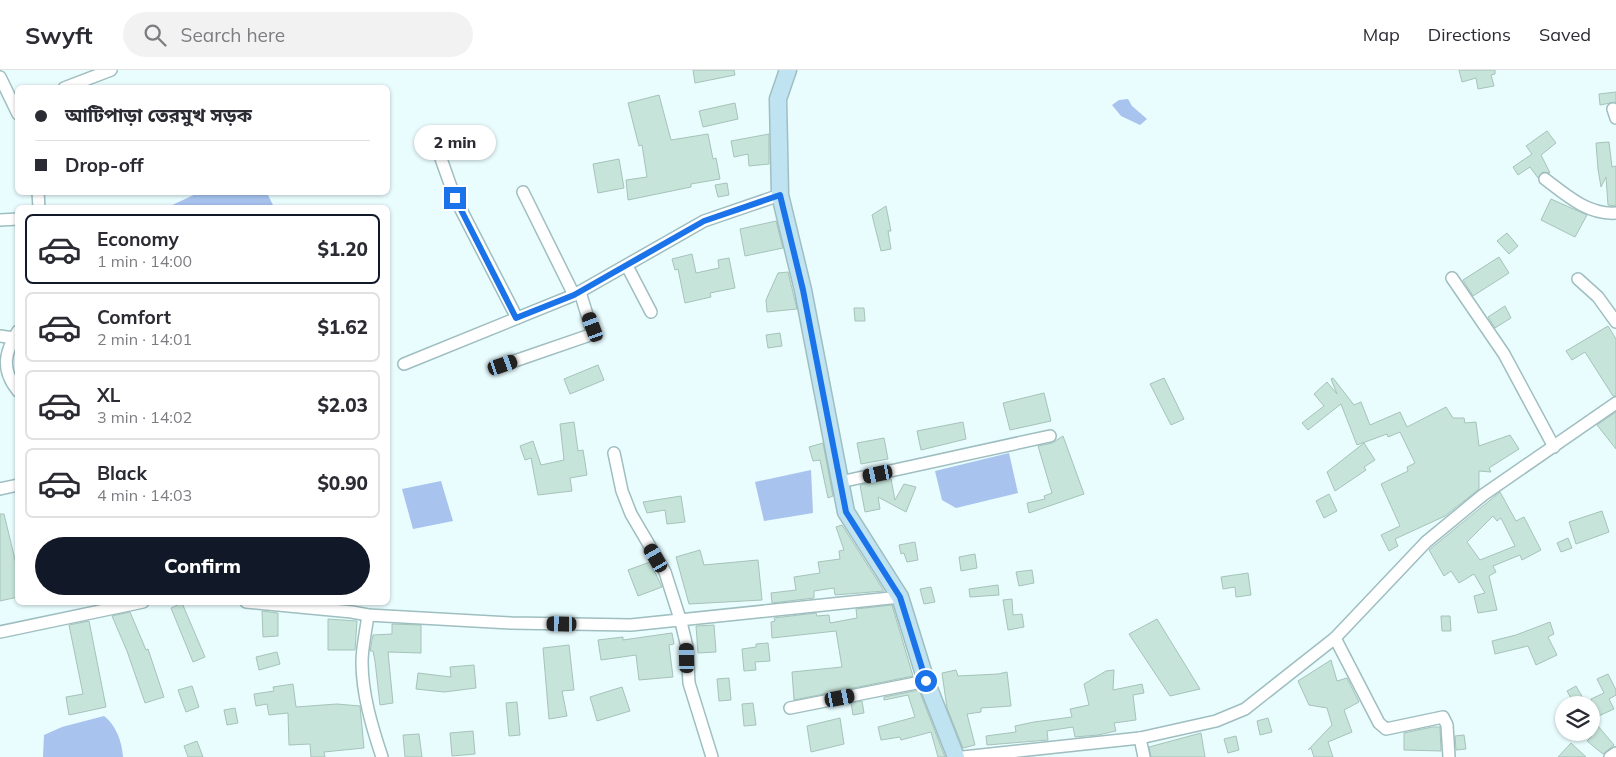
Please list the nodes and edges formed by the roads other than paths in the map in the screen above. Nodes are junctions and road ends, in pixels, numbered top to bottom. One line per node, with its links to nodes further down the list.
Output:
1 (111, 70): 4 (street)
2 (788, 70): 9 (main road)
3 (0, 77): 5 (street)
4 (72, 85)
5 (15, 101)
6 (434, 139): 18 (street)
7 (1545, 179): 10 (street)
8 (523, 192): 16 (street)
9 (780, 195): 13 (street); 29 (main road)
10 (1616, 212)
11 (15, 219): 12 (street)
12 (0, 220)
13 (627, 266): 16 (street); 17 (street)
14 (1452, 278): 27 (street)
15 (1578, 279): 19 (street)
16 (577, 294): 18 (street); 23 (street)
17 (651, 312)
18 (516, 318): 22 (street)
19 (1616, 322)
20 (15, 334): 21 (street); 24 (street)
21 (0, 336)
22 (404, 364)
23 (503, 365)
24 (15, 386)
25 (1616, 403): 27 (street)
26 (1050, 436): 29 (street)
27 (1554, 447): 39 (street)
28 (614, 453): 37 (street)
29 (840, 482): 32 (main road)
30 (15, 486): 31 (street)
31 (0, 489)
32 (900, 597): 37 (street); 40 (main road)
33 (128, 605): 38 (street)
34 (293, 605): 35 (street)
35 (324, 607): 36 (street)
36 (368, 615): 37 (street); 44 (street)
37 (681, 622): 45 (street)
38 (0, 632)
39 (1334, 638): 42 (street); 49 (street)
40 (926, 681): 41 (street); 46 (main road)
41 (790, 708)
42 (1140, 738): 47 (street); 48 (street)
43 (1616, 753): 50 (street)
44 (382, 757)
45 (712, 757)
46 (956, 757)
47 (963, 757)
48 (1144, 757)
49 (1449, 757)
50 (1610, 757)

